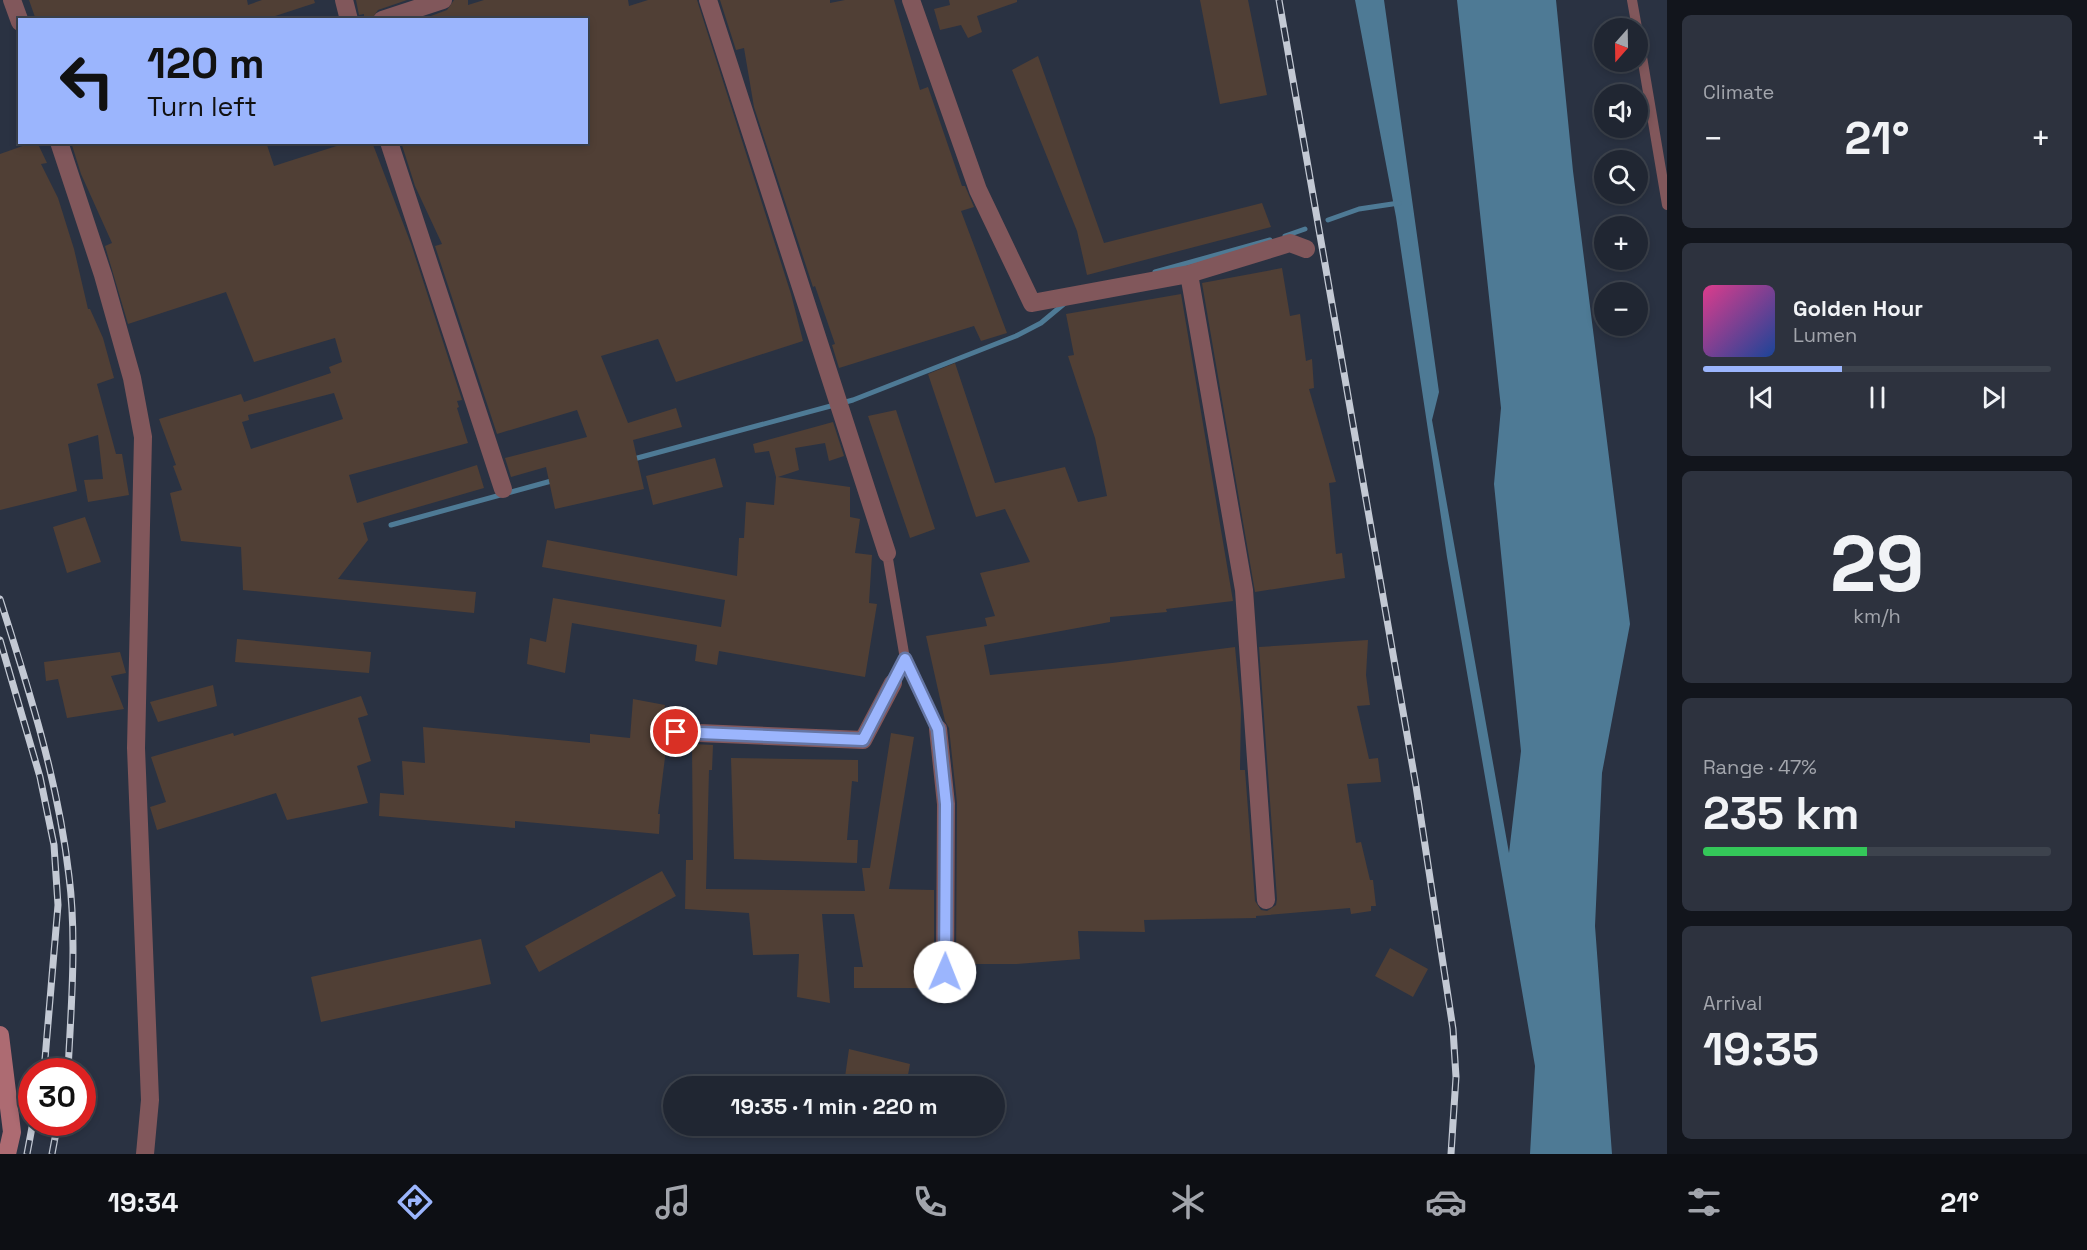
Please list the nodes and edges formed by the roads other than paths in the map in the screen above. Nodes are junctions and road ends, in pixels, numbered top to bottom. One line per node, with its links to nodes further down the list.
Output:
1 (12, 0): 7 (street)
2 (344, 0): 8 (street)
3 (443, 0): 9 (street)
4 (708, 0): 18 (street)
5 (911, 0): 16 (street)
6 (1632, 0): 10 (lane)
7 (19, 18)
8 (348, 18)
9 (388, 18)
10 (1635, 18)
11 (1645, 72): 14 (lane)
12 (60, 144): 27 (street)
13 (390, 144): 17 (street)
14 (1667, 205)
15 (1305, 249): 16 (street)
16 (1189, 274): 23 (street)
17 (503, 489)
18 (887, 553): 19 (lane)
19 (905, 659): 20 (lane); 21 (lane)
20 (893, 683): 22 (street)
21 (938, 729): 24 (street)
22 (676, 732)
23 (1266, 900)
24 (945, 972)
25 (0, 1035): 26 (main road)
26 (7, 1154)
27 (145, 1154)

